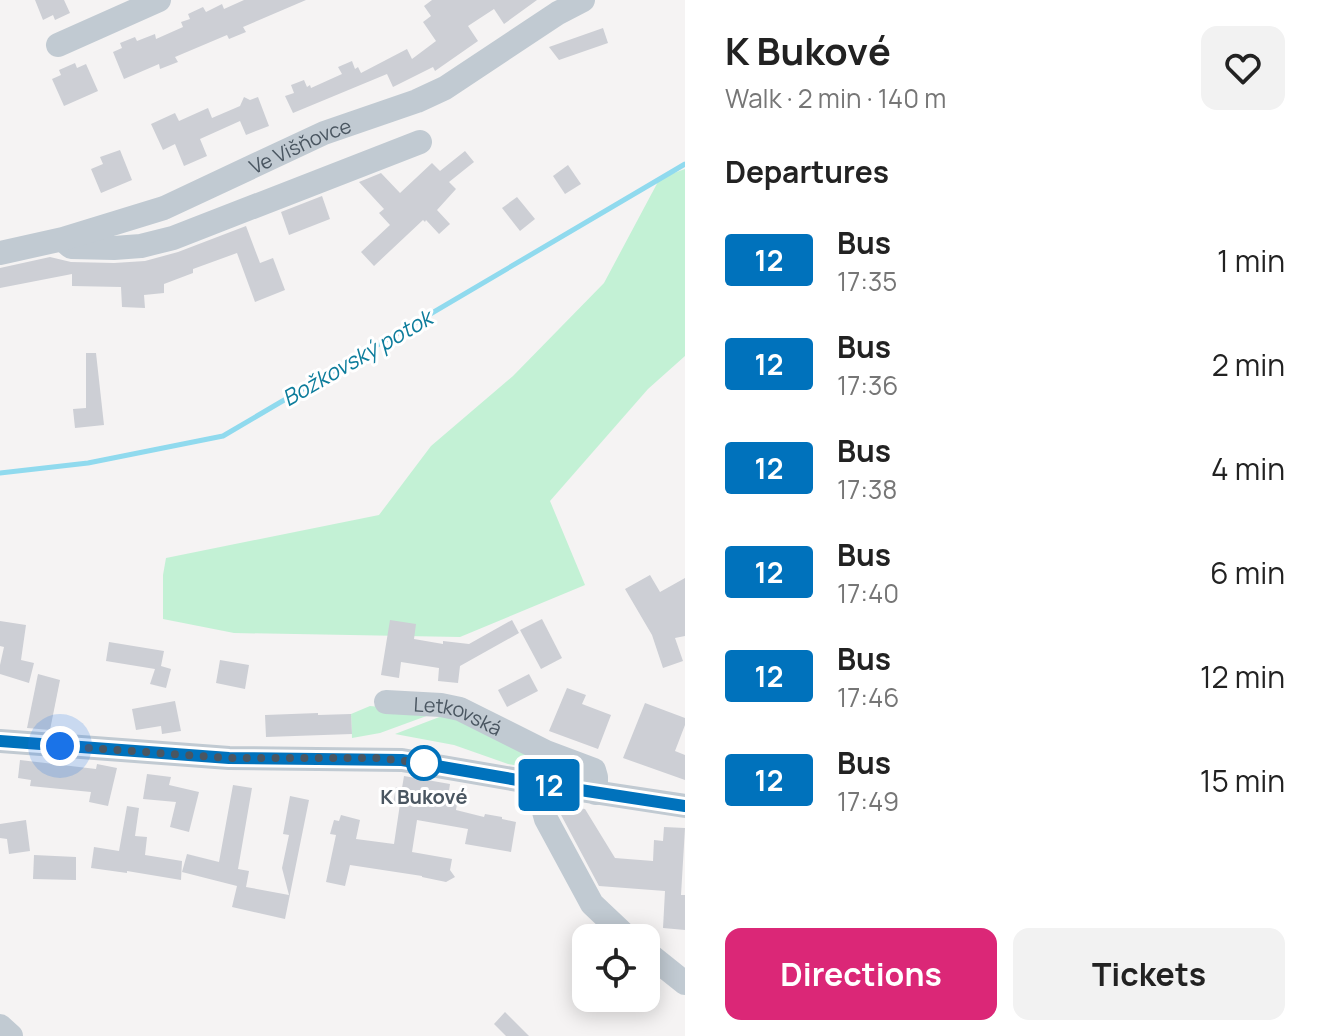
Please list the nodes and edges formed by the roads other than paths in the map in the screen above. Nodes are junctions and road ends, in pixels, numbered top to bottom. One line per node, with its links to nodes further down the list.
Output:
1 (159, 0): 3 (street)
2 (583, 0): 5 (street, Ve Višňovce)
3 (58, 45)
4 (420, 142): 5 (street)
5 (63, 239): 6 (street, Ve Višňovce)
6 (0, 253)
7 (386, 702): 10 (street, Letkovská)
8 (0, 741): 9 (street)
9 (541, 784): 10 (street); 12 (street)
10 (596, 793): 11 (street)
11 (685, 806)
12 (613, 924)
13 (660, 963): 14 (street)
14 (685, 983)
15 (0, 1026): 16 (street)
16 (11, 1036)

